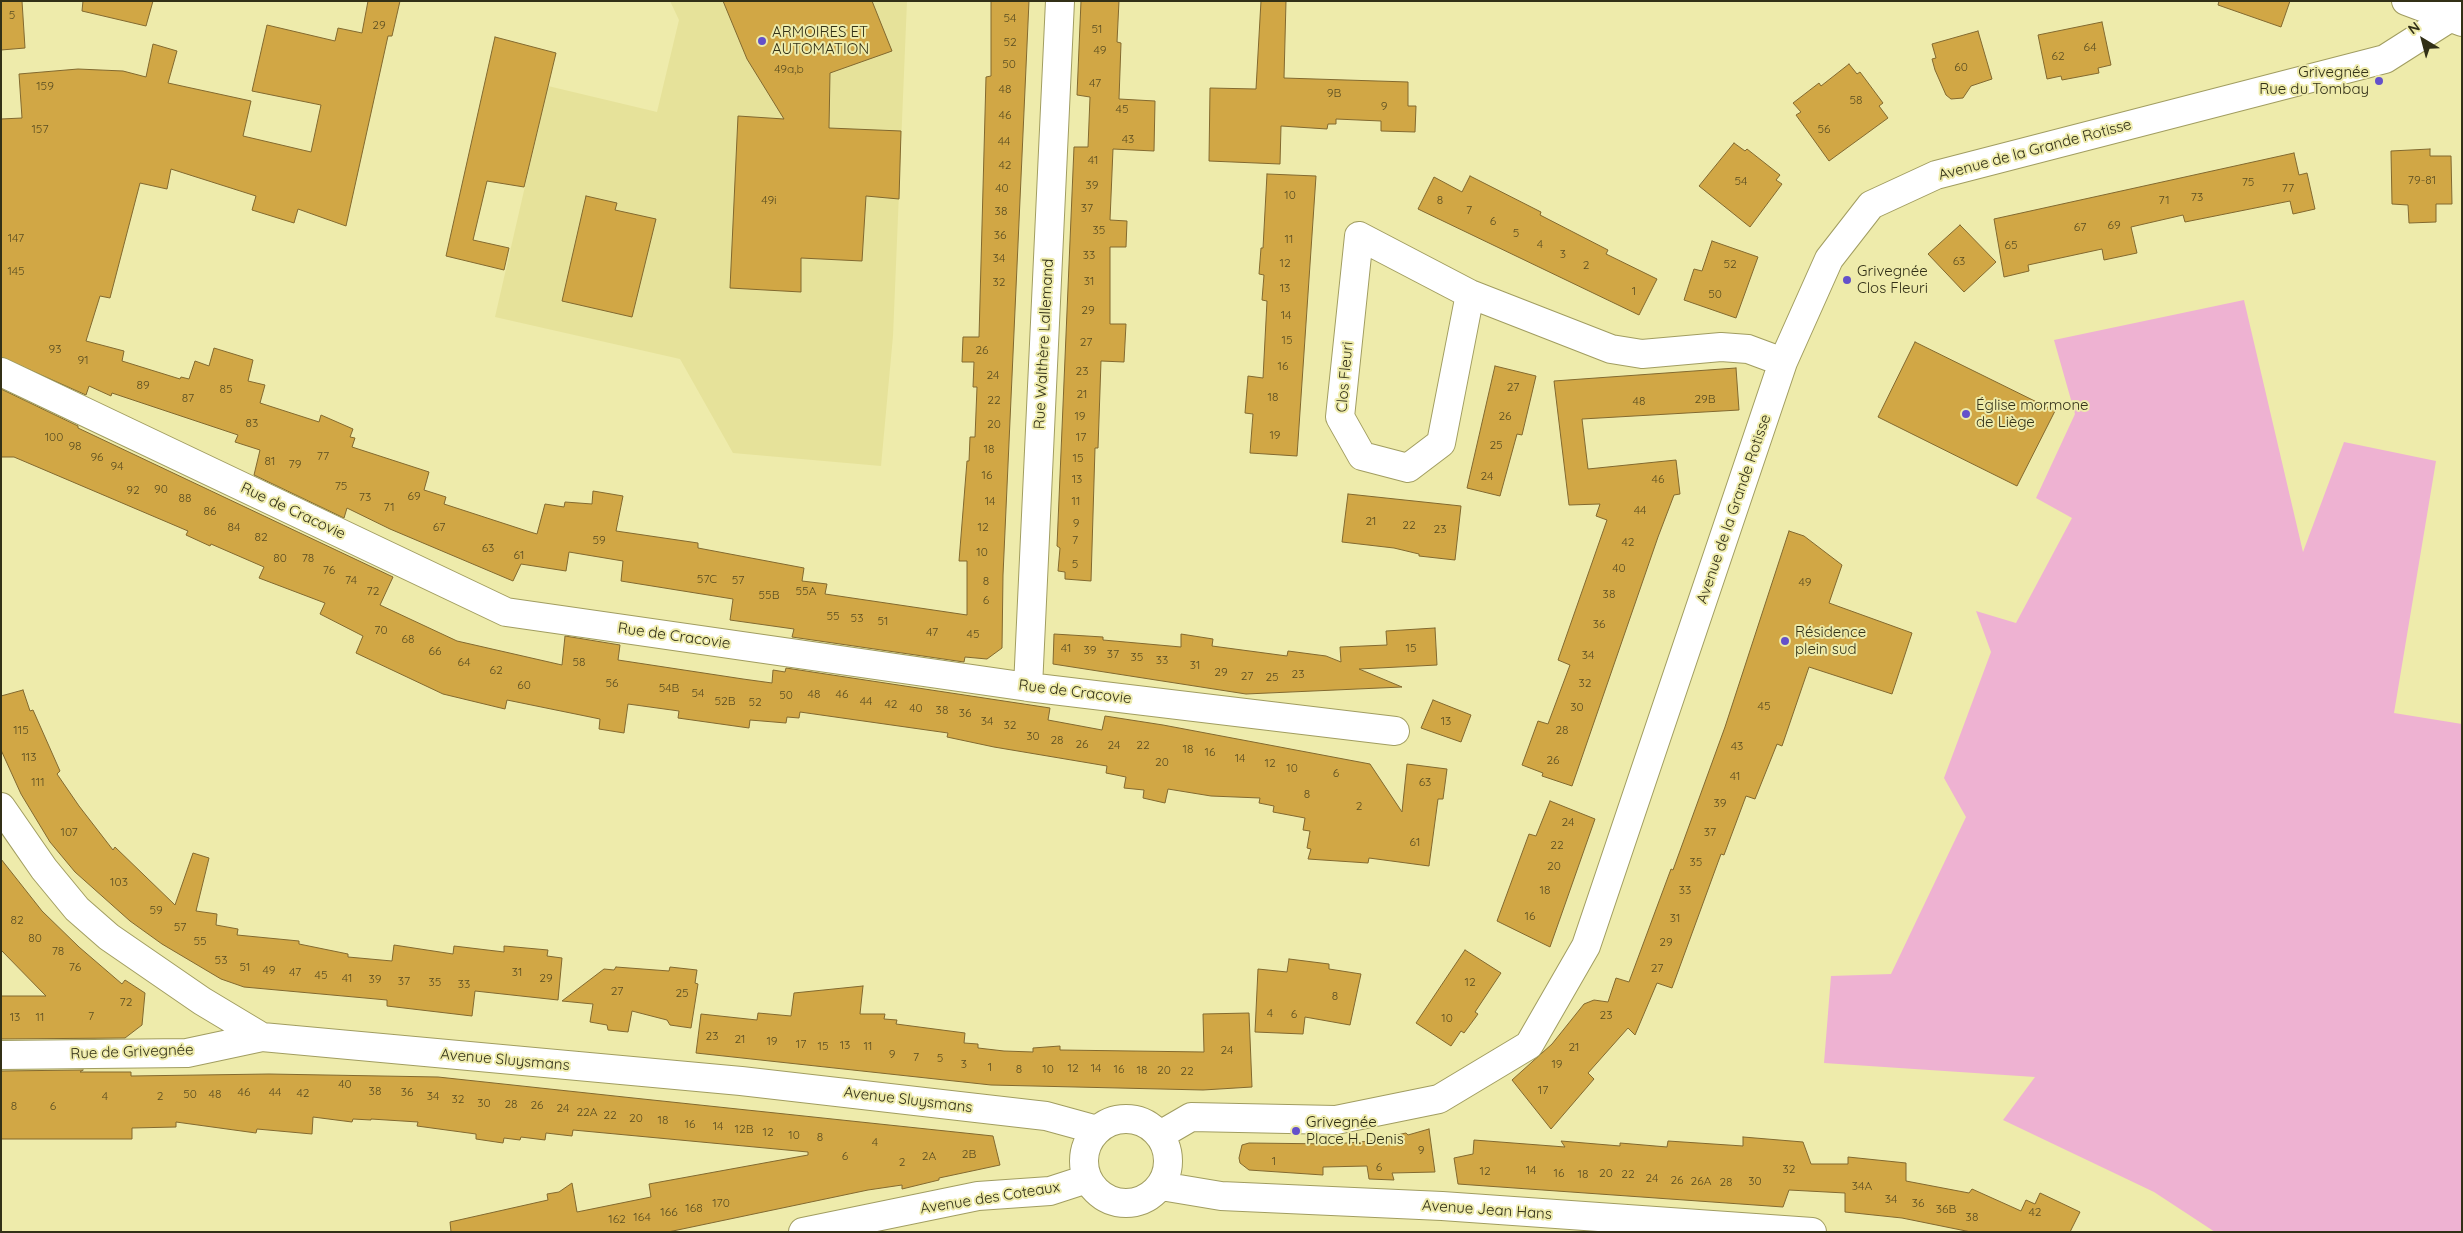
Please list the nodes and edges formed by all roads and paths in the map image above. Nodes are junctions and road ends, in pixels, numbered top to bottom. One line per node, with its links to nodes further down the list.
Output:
1 (1060, 1): 7 (street, Rue Walthère Lallemand)
2 (2406, 1): 3 (street)
3 (2458, 15): 5 (street, Avenue de la Grande Rotisse)
4 (1470, 294): 4 (street, Clos Fleuri); 5 (street, Clos Fleuri)
5 (1784, 362): 13 (street, Avenue de la Grande Rotisse)
6 (1, 372): 7 (street, Rue de Cracovie)
7 (1028, 687): 8 (street, Rue de Cracovie)
8 (1395, 731)
9 (1, 807): 10 (street, Avenue Sluysmans)
10 (262, 1038): 11 (street, Rue de Grivegnée); 12 (street, Avenue Sluysmans)
11 (1, 1055)
12 (1097, 1130): 13 (street); 14 (street)
13 (1160, 1135): 15 (street)
14 (1088, 1179): 15 (street); 16 (street, Avenue des Coteaux)
15 (1161, 1186): 17 (street, Avenue Jean Hans)
16 (803, 1232)
17 (1812, 1232)

